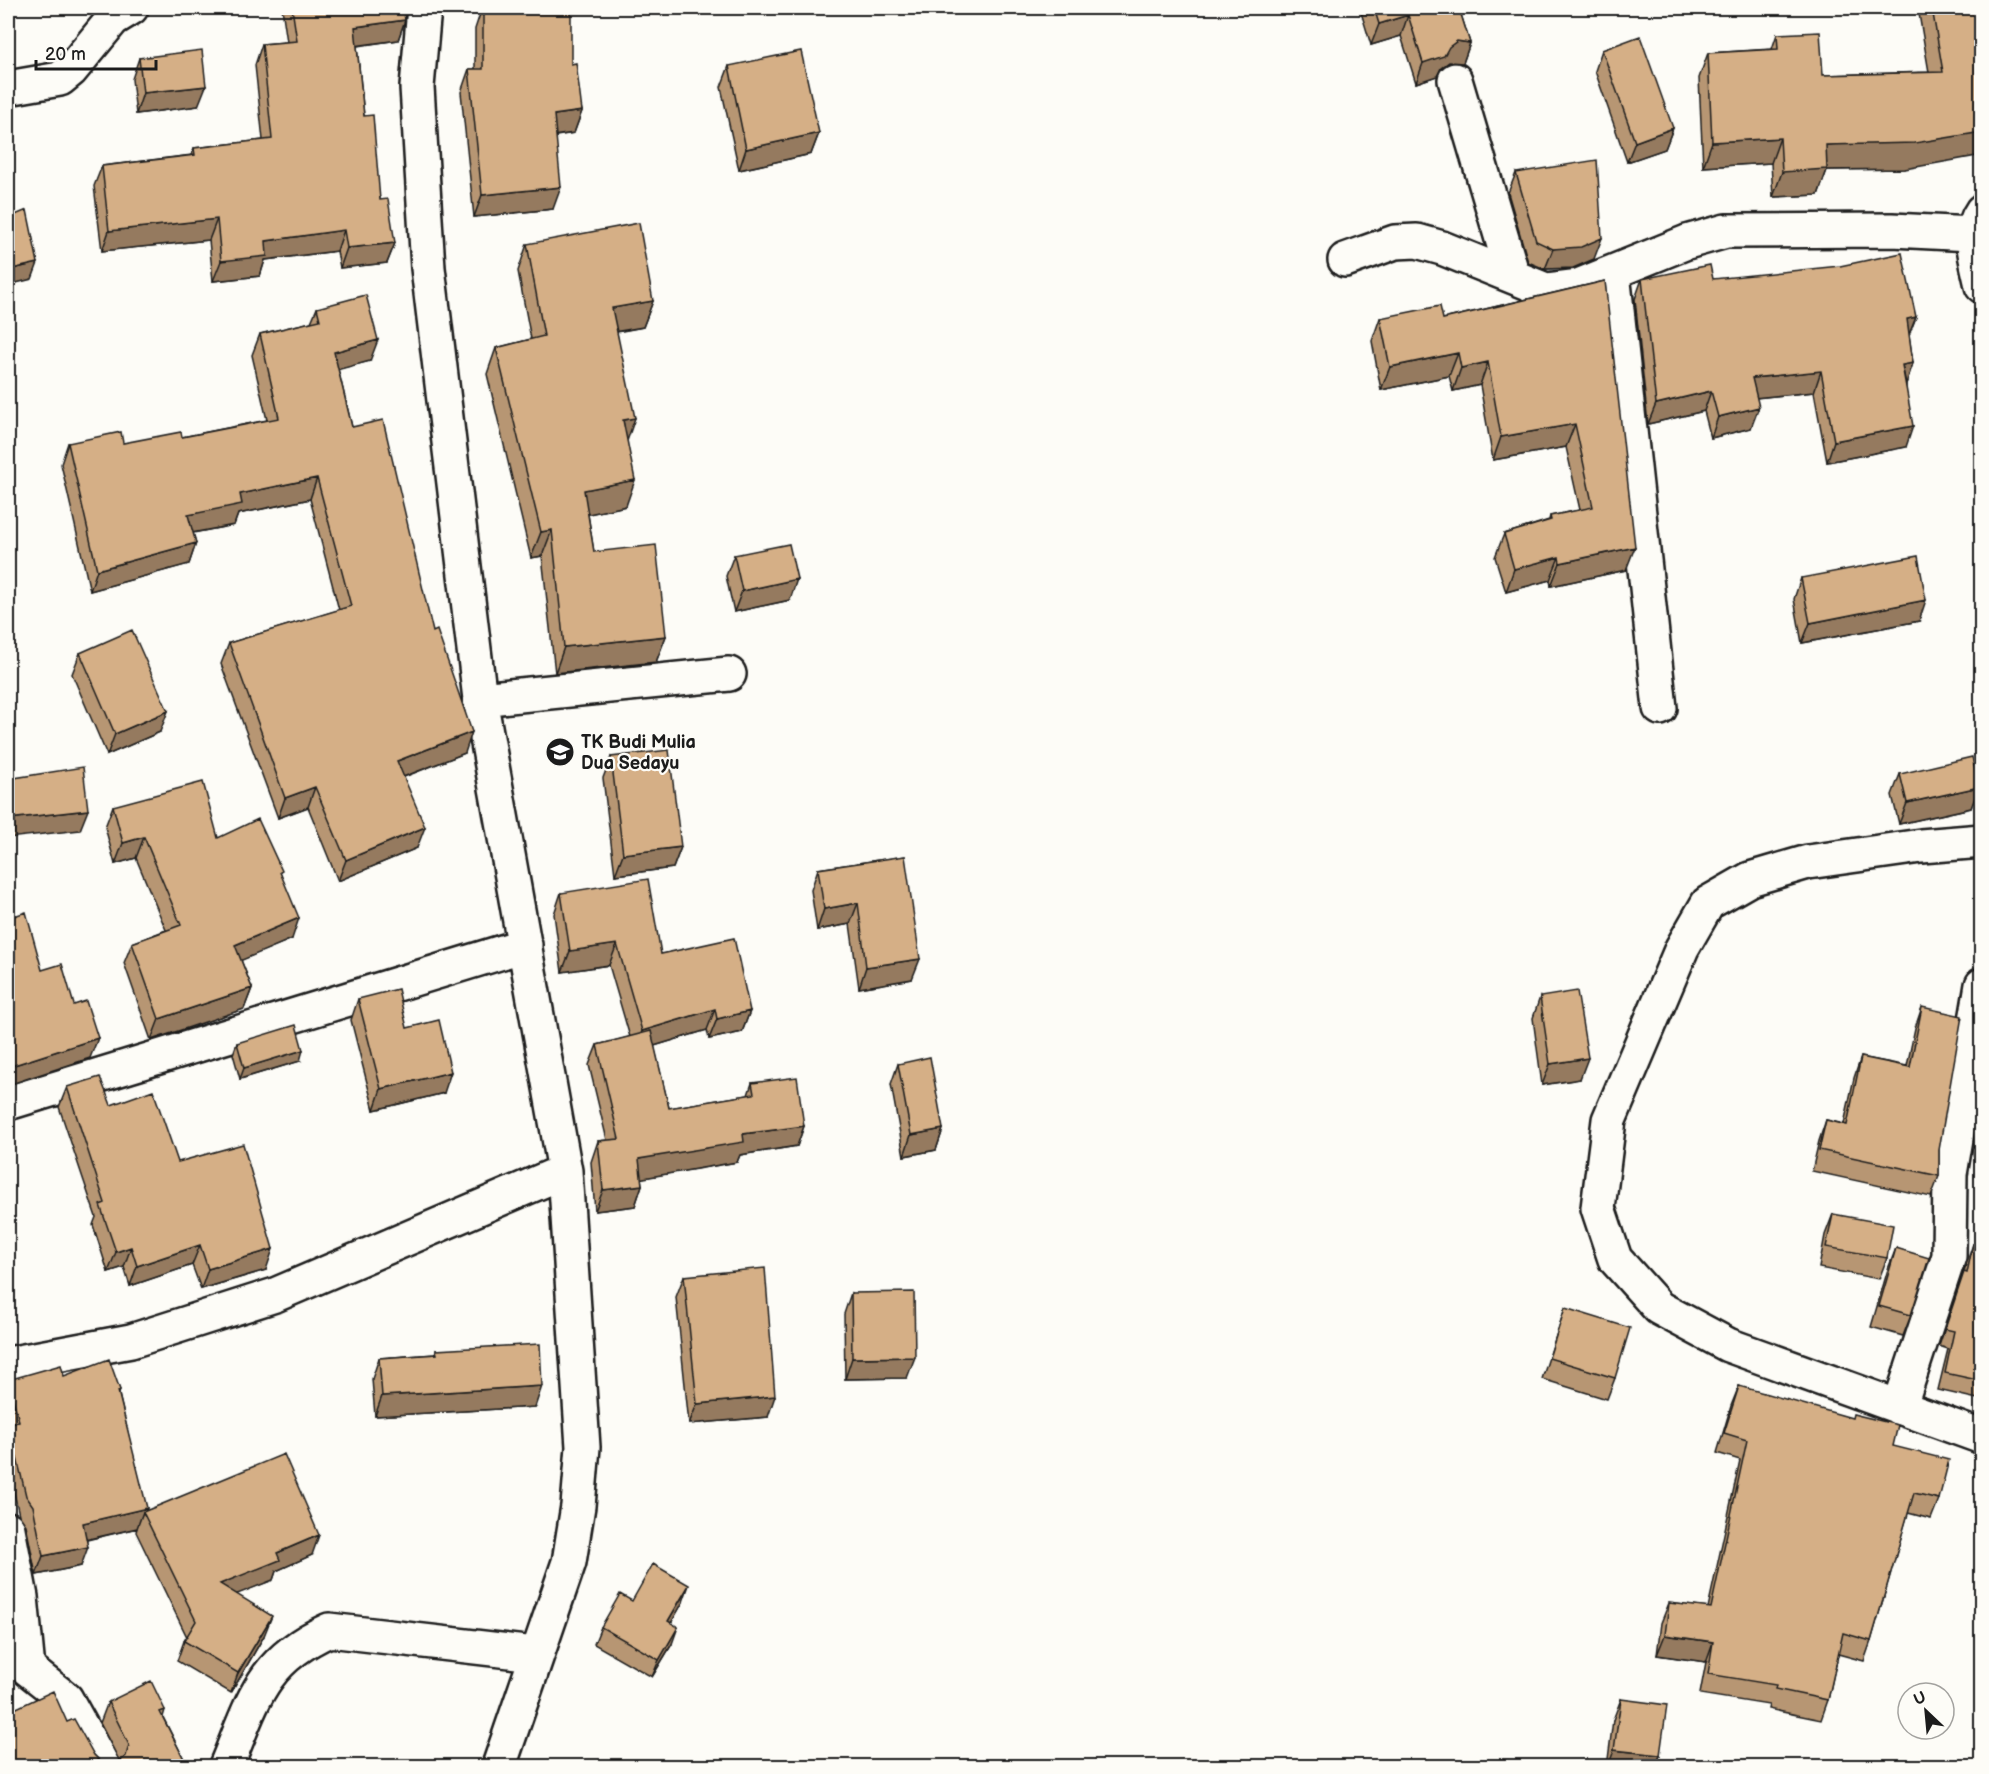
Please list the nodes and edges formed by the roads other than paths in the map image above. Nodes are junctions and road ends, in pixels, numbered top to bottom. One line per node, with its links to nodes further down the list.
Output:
1 (131, 8): 4 (street)
2 (424, 8): 11 (street)
3 (1455, 80): 8 (street)
4 (8, 88)
5 (1977, 222): 7 (street); 9 (street)
6 (1345, 260): 8 (street)
7 (1613, 273): 8 (street); 12 (street)
8 (1513, 276)
9 (1982, 286)
10 (729, 674): 11 (street)
11 (480, 699): 14 (street)
12 (1660, 708)
13 (1982, 841): 19 (street)
14 (525, 945): 16 (street); 17 (street)
15 (1982, 985): 19 (street)
16 (8, 1103)
17 (565, 1172): 18 (street); 22 (street)
18 (8, 1364)
19 (1899, 1408): 20 (street)
20 (1982, 1437)
21 (8, 1529): 23 (street)
22 (535, 1654): 25 (street); 26 (street)
23 (18, 1673): 24 (street)
24 (103, 1767)
25 (226, 1767)
26 (499, 1767)

